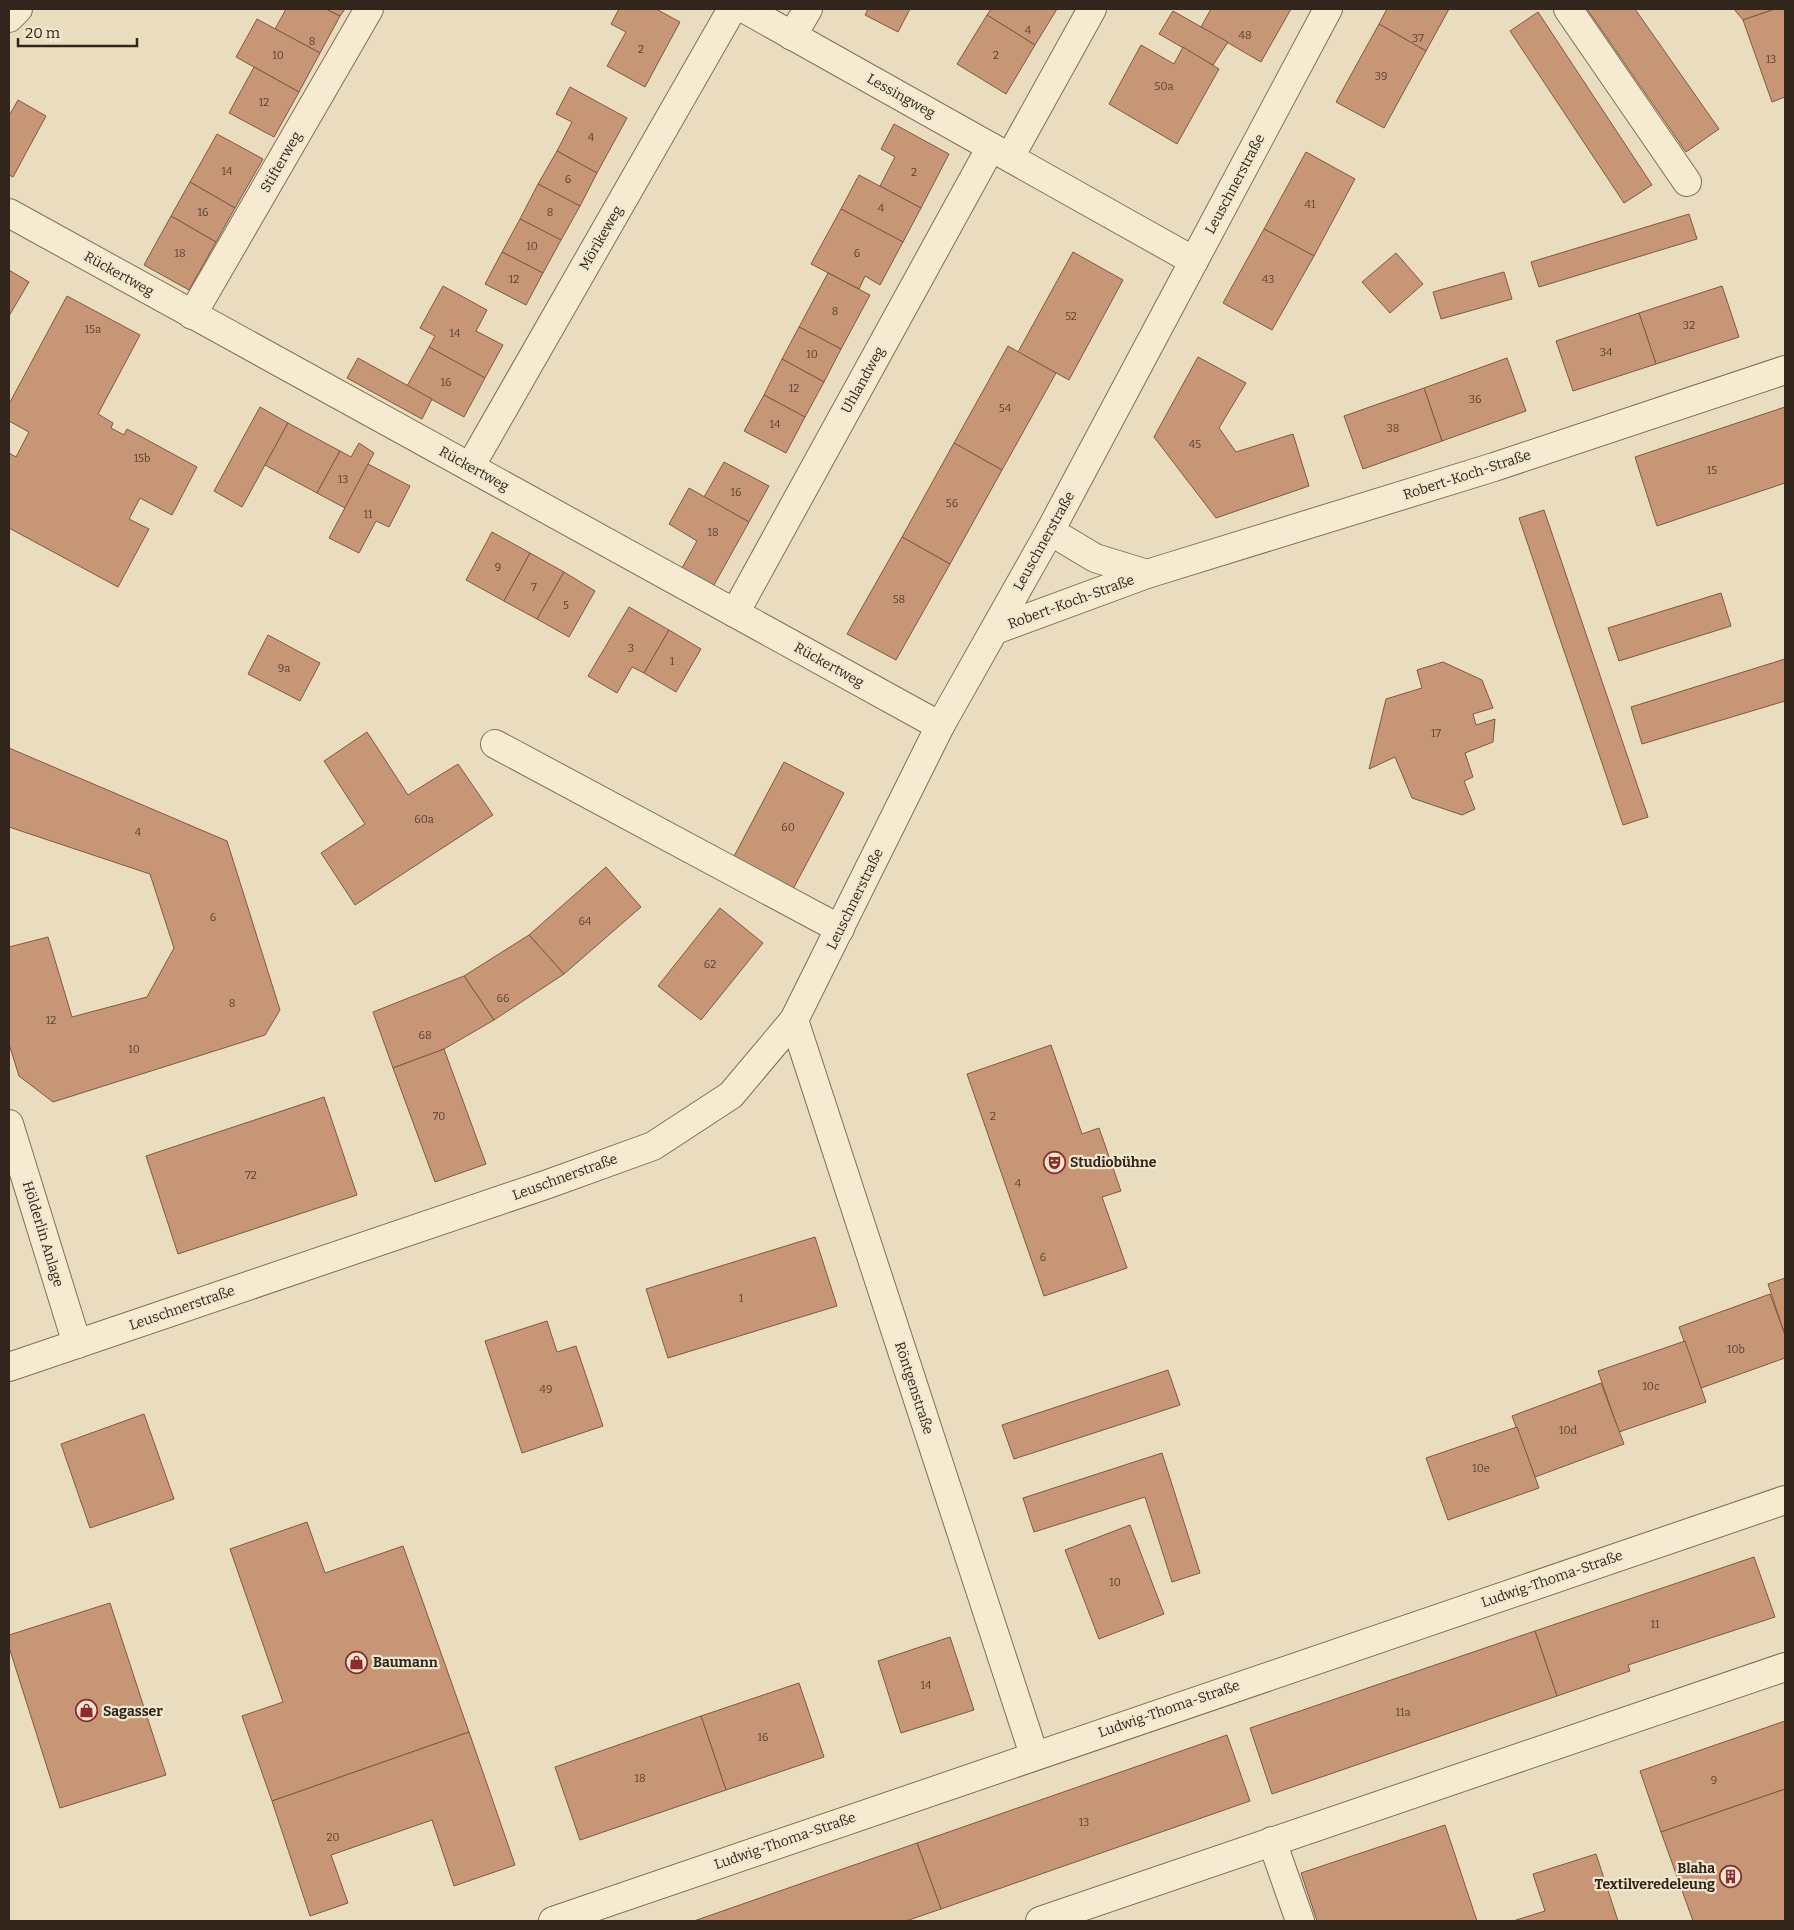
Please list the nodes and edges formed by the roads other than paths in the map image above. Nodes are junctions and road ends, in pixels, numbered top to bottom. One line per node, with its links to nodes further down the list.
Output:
1 (18, 9): 9 (street)
2 (369, 9): 15 (street, Stifterweg)
3 (732, 9): 17 (street, Mörikeweg)
4 (745, 9): 10 (street, Lessingweg)
5 (808, 9): 10 (street)
6 (1092, 9): 11 (street)
7 (1328, 9): 14 (street, Leuschnerstraße)
8 (1568, 9): 12 (street)
9 (9, 18)
10 (792, 36): 11 (street, Lessingweg)
11 (1000, 152): 14 (street, Lessingweg); 20 (street, Uhlandweg)
12 (1687, 182)
13 (9, 213): 15 (street, Rückertweg)
14 (1194, 261): 18 (street, Leuschnerstraße)
15 (192, 315): 17 (street, Rückertweg)
16 (1785, 370): 19 (street, Robert-Koch-Straße)
17 (470, 467): 20 (street, Rückertweg)
18 (1050, 531): 19 (street, Robert-Koch-Straße); 21 (street, Leuschnerstraße)
19 (1147, 574): 21 (street, Robert-Koch-Straße)
20 (735, 613): 22 (street, Rückertweg)
21 (995, 630): 22 (street, Leuschnerstraße)
22 (940, 726): 24 (street, Leuschnerstraße)
23 (495, 744): 24 (street)
24 (840, 930): 25 (street, Leuschnerstraße)
25 (794, 1020): 27 (street, Leuschnerstraße); 31 (street, Röntgenstraße)
26 (9, 1124): 27 (street, Hölderlin Anlage)
27 (77, 1344): 28 (street, Leuschnerstraße)
28 (9, 1367)
29 (1785, 1500): 31 (street, Ludwig-Thoma-Straße)
30 (1785, 1667): 32 (street)
31 (1034, 1755): 33 (street, Ludwig-Thoma-Straße)
32 (1272, 1842): 34 (street); 35 (street)
33 (566, 1919)
34 (1040, 1921)
35 (1300, 1921)

